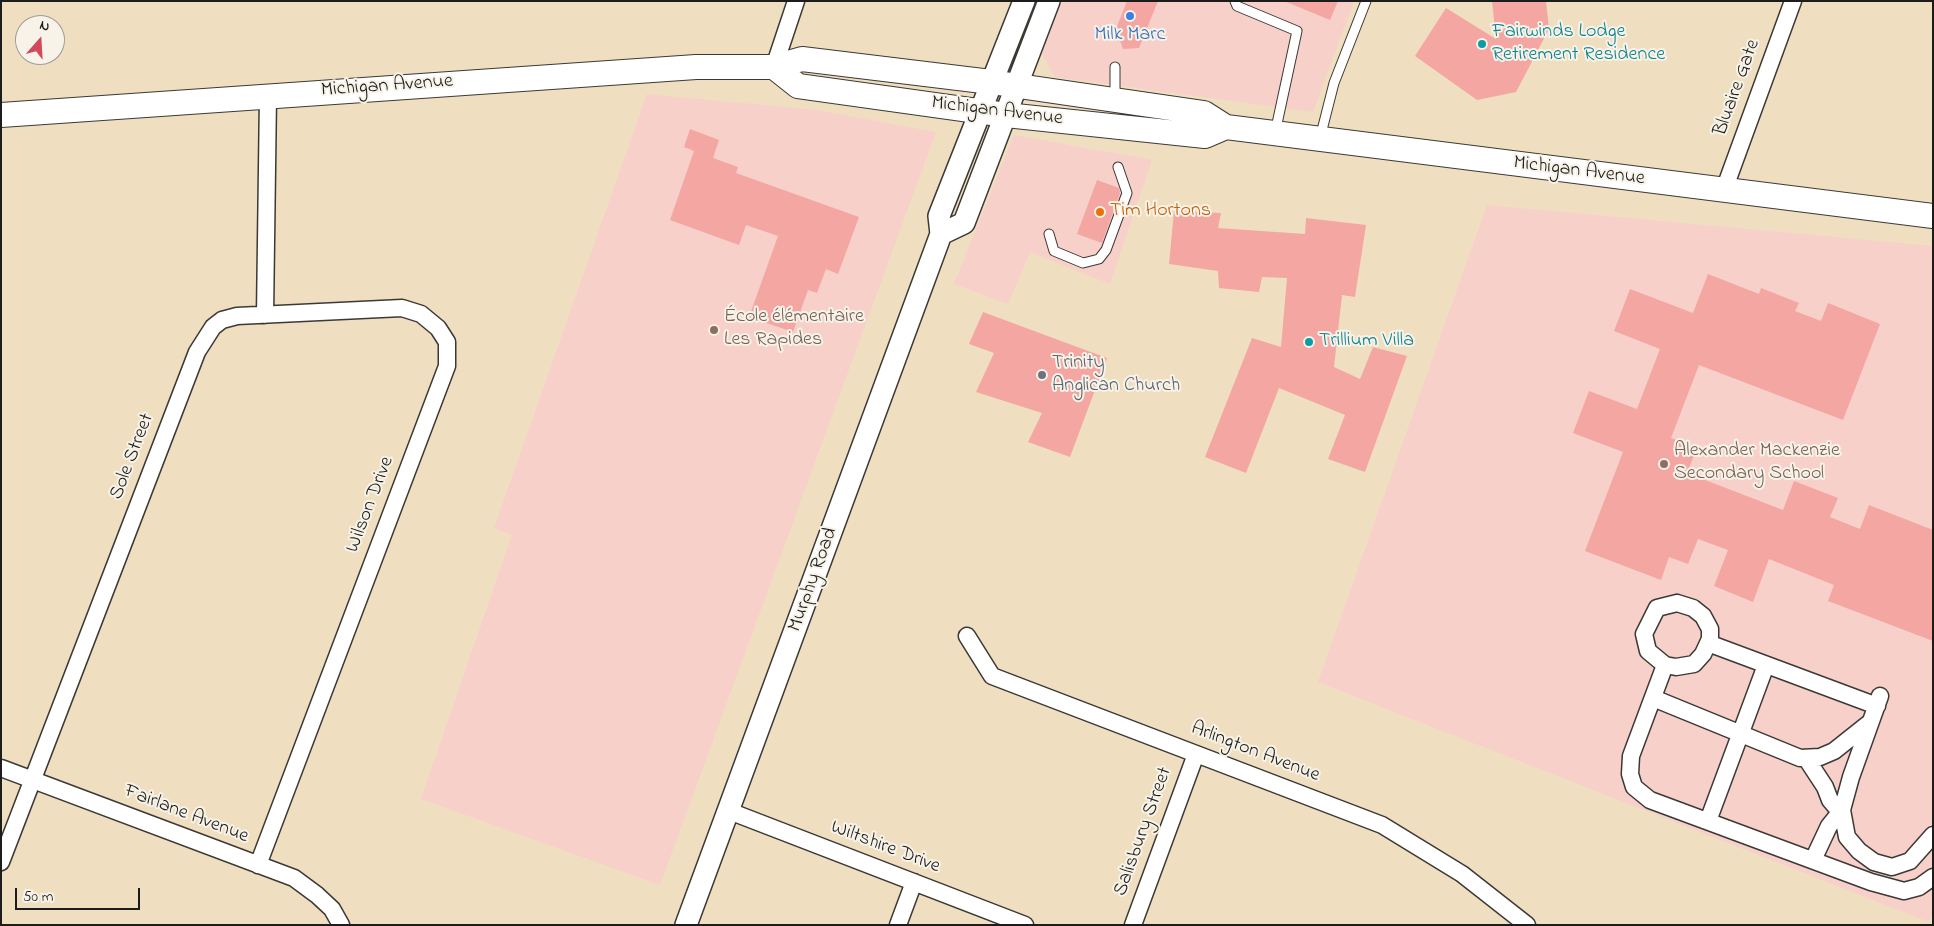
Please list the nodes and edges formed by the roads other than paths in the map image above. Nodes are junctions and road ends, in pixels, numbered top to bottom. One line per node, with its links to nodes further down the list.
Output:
1 (796, 1): 7 (street)
2 (1024, 1): 9 (street, Murphy Road)
3 (1049, 1): 10 (street)
4 (1234, 1): 17 (lane)
5 (1366, 1): 18 (lane)
6 (1793, 1): 20 (street, Bluaire Gate)
7 (774, 67): 9 (main road, Michigan Avenue); 11 (main road, Michigan Avenue); 13 (main road, Michigan Avenue)
8 (1115, 68): 12 (lane)
9 (991, 82): 10 (main road, Michigan Avenue); 13 (street, Murphy Road)
10 (1017, 86): 12 (main road, Michigan Avenue); 15 (street)
11 (268, 95): 14 (main road, Michigan Avenue); 24 (street)
12 (1115, 100): 16 (main road, Michigan Avenue)
13 (980, 110): 15 (main road, Michigan Avenue); 22 (street, Murphy Road)
14 (1, 114)
15 (1006, 115): 16 (main road, Michigan Avenue); 22 (street)
16 (1226, 126): 17 (main road, Michigan Avenue)
17 (1274, 133): 18 (main road, Michigan Avenue)
18 (1320, 138): 20 (main road, Michigan Avenue)
19 (1118, 167): 23 (lane)
20 (1724, 190): 21 (main road, Michigan Avenue)
21 (1933, 216)
22 (941, 234): 37 (street, Murphy Road)
23 (1049, 234)
24 (265, 315): 35 (street, Sole Street); 42 (street, Wilson Drive)
25 (967, 636): 32 (street, Arlington Avenue)
26 (1708, 643): 27 (street); 28 (street); 28 (street)
27 (1766, 664): 30 (street); 31 (street)
28 (1665, 665): 29 (street)
29 (1653, 698): 31 (street); 38 (street)
30 (1876, 708): 33 (street); 36 (street)
31 (1740, 734): 33 (street); 38 (street)
32 (1196, 754): 49 (street, Salisbury Street); 50 (street, Arlington Avenue)
33 (1806, 758): 36 (street)
34 (1, 768): 35 (street, Fairlane Avenue)
35 (32, 779): 41 (street, Sole Street); 42 (street, Fairlane Avenue)
36 (1842, 810): 39 (street); 40 (street)
37 (729, 812): 44 (street, Wiltshire Drive); 46 (street, Murphy Road)
38 (1708, 821): 40 (street)
39 (1933, 835)
40 (1813, 860): 43 (street)
41 (1, 862)
42 (258, 865): 45 (street, Fairlane Avenue)
43 (1933, 877)
44 (914, 882): 47 (street); 48 (street, Wiltshire Drive)
45 (341, 925)
46 (686, 925)
47 (898, 925)
48 (1025, 925)
49 (1133, 925)
50 (1527, 925)

